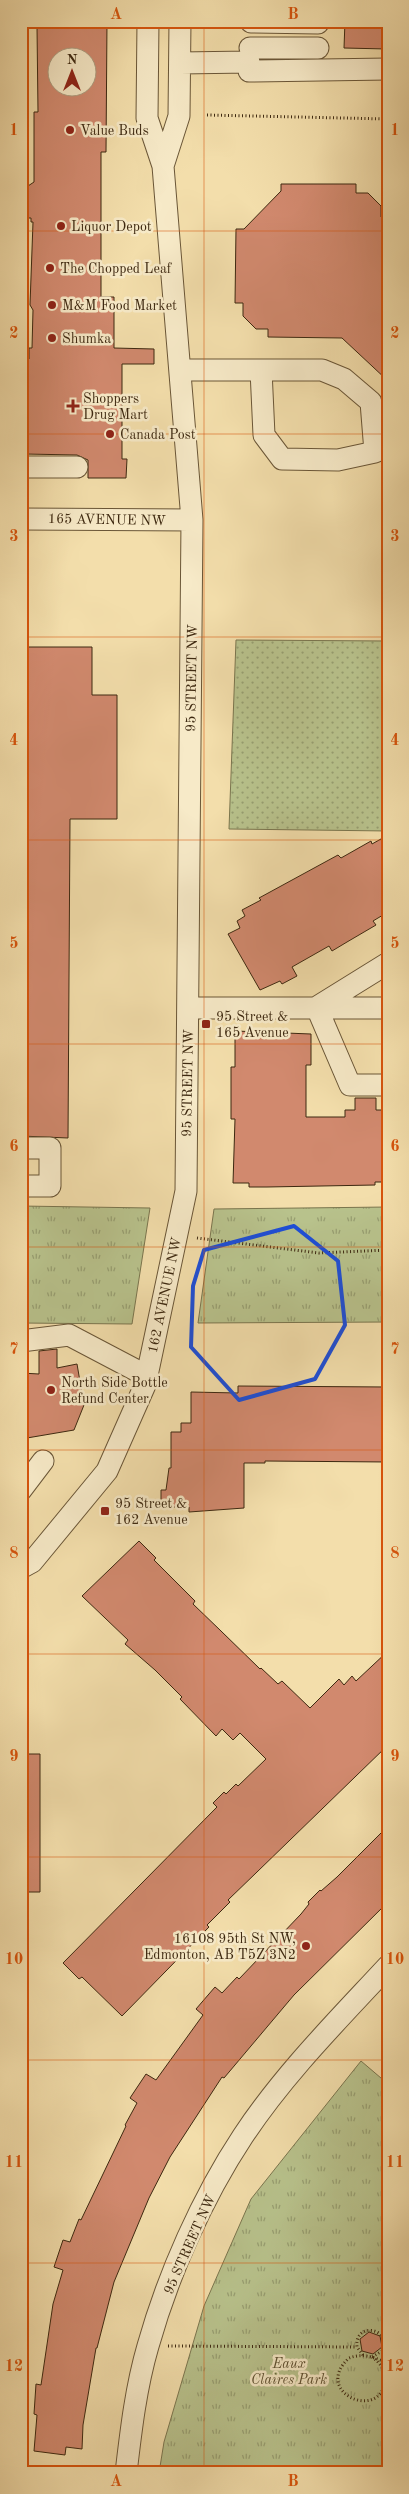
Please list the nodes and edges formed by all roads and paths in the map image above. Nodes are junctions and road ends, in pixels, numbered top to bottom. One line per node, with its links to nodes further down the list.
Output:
1 (148, 21): 12 (street, 95 STREET NW)
2 (180, 21): 7 (street, 95 STREET NW)
3 (251, 22): 4 (street); 6 (street)
4 (318, 22): 5 (street)
5 (318, 48): 6 (street); 9 (street)
6 (249, 55): 7 (street); 9 (street)
7 (180, 63): 12 (street, 95 STREET NW)
8 (388, 69): 9 (street)
9 (318, 70)
10 (207, 115): 11 (path)
11 (388, 119)
12 (163, 166): 13 (street, 95 STREET NW)
13 (181, 370): 14 (street); 18 (street, 95 STREET NW)
14 (261, 370): 14 (street)
15 (21, 467): 16 (street)
16 (77, 467)
17 (21, 518): 18 (street, 165 AVENUE NW)
18 (192, 520): 20 (street, 95 STREET NW)
19 (388, 963): 21 (street)
20 (188, 1008): 21 (street); 26 (street, 95 STREET NW)
21 (317, 1008): 22 (street); 23 (street)
22 (388, 1008)
23 (388, 1085)
24 (21, 1148): 25 (street)
25 (21, 1186)
26 (186, 1191): 27 (street, 162 AVENUE NW)
27 (176, 1234): 28 (path); 30 (street, 162 AVENUE NW)
28 (388, 1250)
29 (21, 1341): 30 (street)
30 (147, 1376): 33 (street, 162 AVENUE NW)
31 (43, 1462): 32 (street)
32 (21, 1490)
33 (21, 1568)
34 (388, 1966): 38 (street, 95 STREET NW)
35 (388, 2299): 36 (path)
36 (383, 2338): 37 (path); 39 (path)
37 (384, 2343): 40 (path); 42 (path)
38 (148, 2346): 39 (path); 44 (street, 95 STREET NW)
39 (357, 2347): 41 (path)
40 (388, 2347)
41 (364, 2355): 42 (path); 42 (path)
42 (372, 2357): 43 (path)
43 (388, 2364)
44 (126, 2473)

